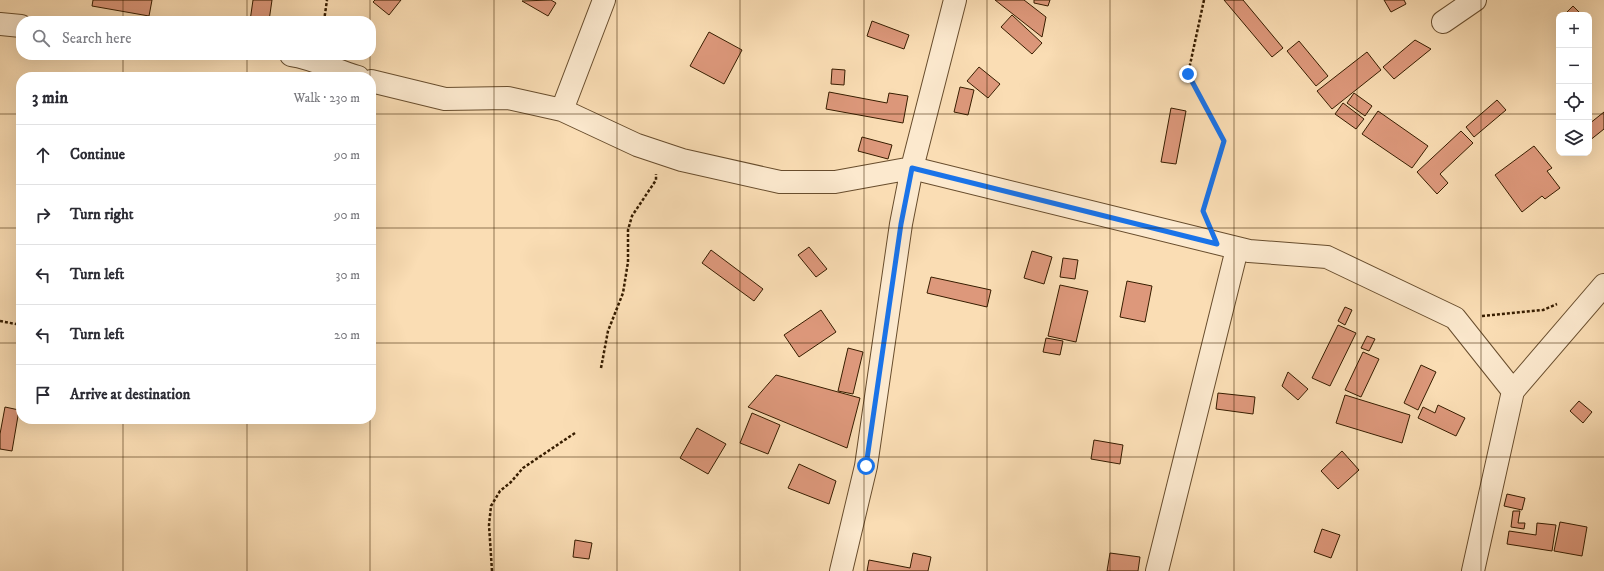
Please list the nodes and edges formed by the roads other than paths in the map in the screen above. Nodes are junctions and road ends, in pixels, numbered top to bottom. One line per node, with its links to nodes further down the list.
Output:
1 (604, 0): 10 (street)
2 (955, 0): 11 (street)
3 (1475, 0): 4 (street)
4 (1443, 22)
5 (0, 24): 6 (street)
6 (16, 26)
7 (312, 60): 8 (street)
8 (338, 72)
9 (376, 82): 10 (street)
10 (562, 110): 11 (street)
11 (912, 168): 12 (street); 15 (street)
12 (1227, 246): 14 (street); 16 (street)
13 (1604, 285): 14 (street)
14 (1513, 392): 17 (street)
15 (841, 571)
16 (1157, 571)
17 (1473, 571)

